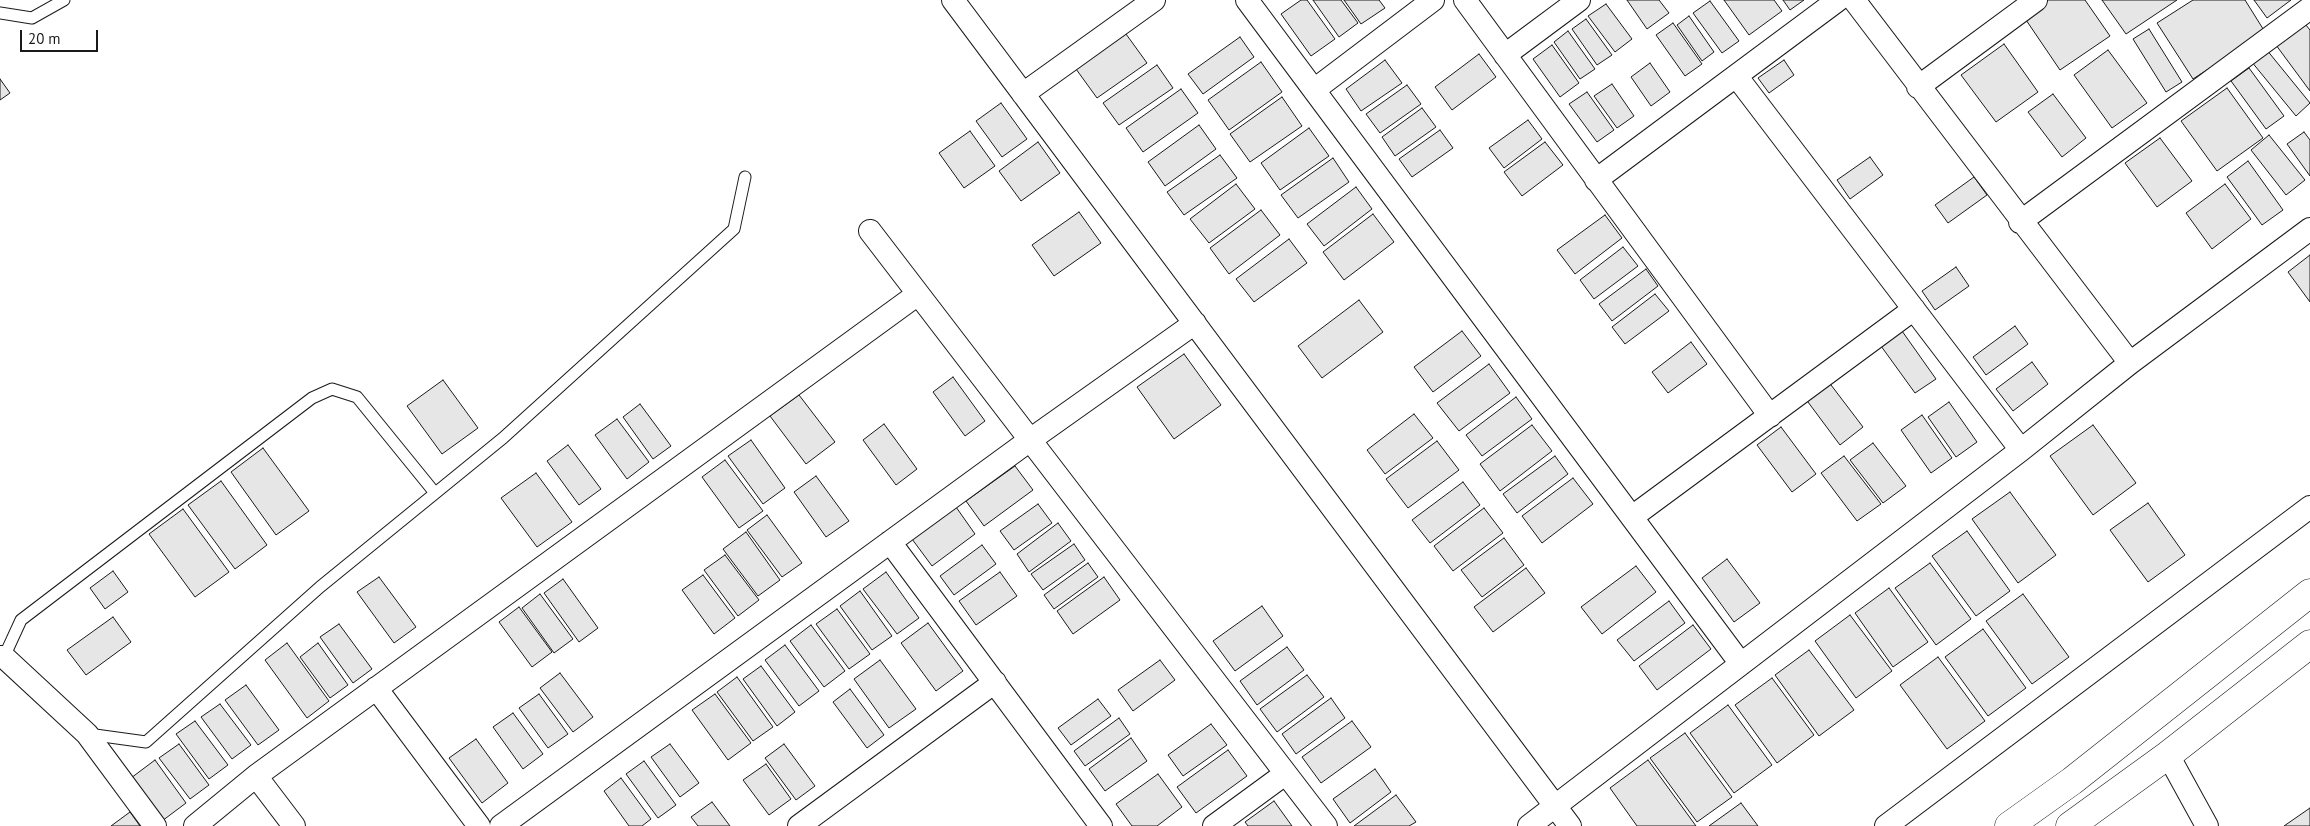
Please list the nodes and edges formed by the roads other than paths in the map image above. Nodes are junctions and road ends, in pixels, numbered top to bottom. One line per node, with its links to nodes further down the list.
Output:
1 (64, 0): 12 (lane)
2 (953, 0): 17 (street)
3 (1154, 0): 17 (street)
4 (1247, 0): 16 (street)
5 (1433, 0): 16 (street)
6 (1465, 0): 13 (street)
7 (1579, 0): 13 (street)
8 (1838, 0): 14 (street)
9 (1854, 0): 15 (street)
10 (2036, 0): 15 (street)
11 (2310, 8): 20 (street)
12 (0, 13)
13 (1506, 55): 19 (street)
14 (1737, 77): 19 (street); 24 (street)
15 (1918, 87): 20 (street)
16 (1314, 90): 32 (street)
17 (1023, 94): 25 (street)
18 (745, 177): 30 (lane)
19 (1596, 180): 27 (street)
20 (2020, 222): 26 (street)
21 (2310, 229): 26 (street)
22 (870, 231): 23 (street)
23 (918, 294): 28 (street); 39 (street)
24 (1914, 310): 27 (street); 29 (street)
25 (1195, 324): 28 (street); 44 (street)
26 (2130, 363): 29 (street)
27 (1770, 416): 32 (street)
28 (1030, 440): 33 (street); 42 (street)
29 (2022, 450): 37 (street)
30 (435, 493): 36 (lane); 40 (lane)
31 (2310, 507): 56 (street)
32 (1632, 517): 37 (street)
33 (890, 542): 38 (street); 49 (street)
34 (2310, 593): 57 (street)
35 (2310, 644): 41 (street)
36 (2, 657): 40 (street)
37 (1741, 664): 44 (street)
38 (995, 682): 50 (street); 51 (street)
39 (376, 688): 43 (street); 48 (street)
40 (87, 734): 45 (street)
41 (2168, 755): 58 (street); 59 (street)
42 (1285, 774): 52 (street); 53 (street)
43 (256, 776): 46 (street); 47 (street)
44 (1556, 806): 54 (street); 55 (street)
45 (155, 826)
46 (195, 826)
47 (294, 826)
48 (479, 826)
49 (501, 826)
50 (799, 826)
51 (1101, 826)
52 (1214, 826)
53 (1326, 826)
54 (1529, 826)
55 (1570, 826)
56 (1886, 826)
57 (2010, 826)
58 (2070, 826)
59 (2208, 826)

